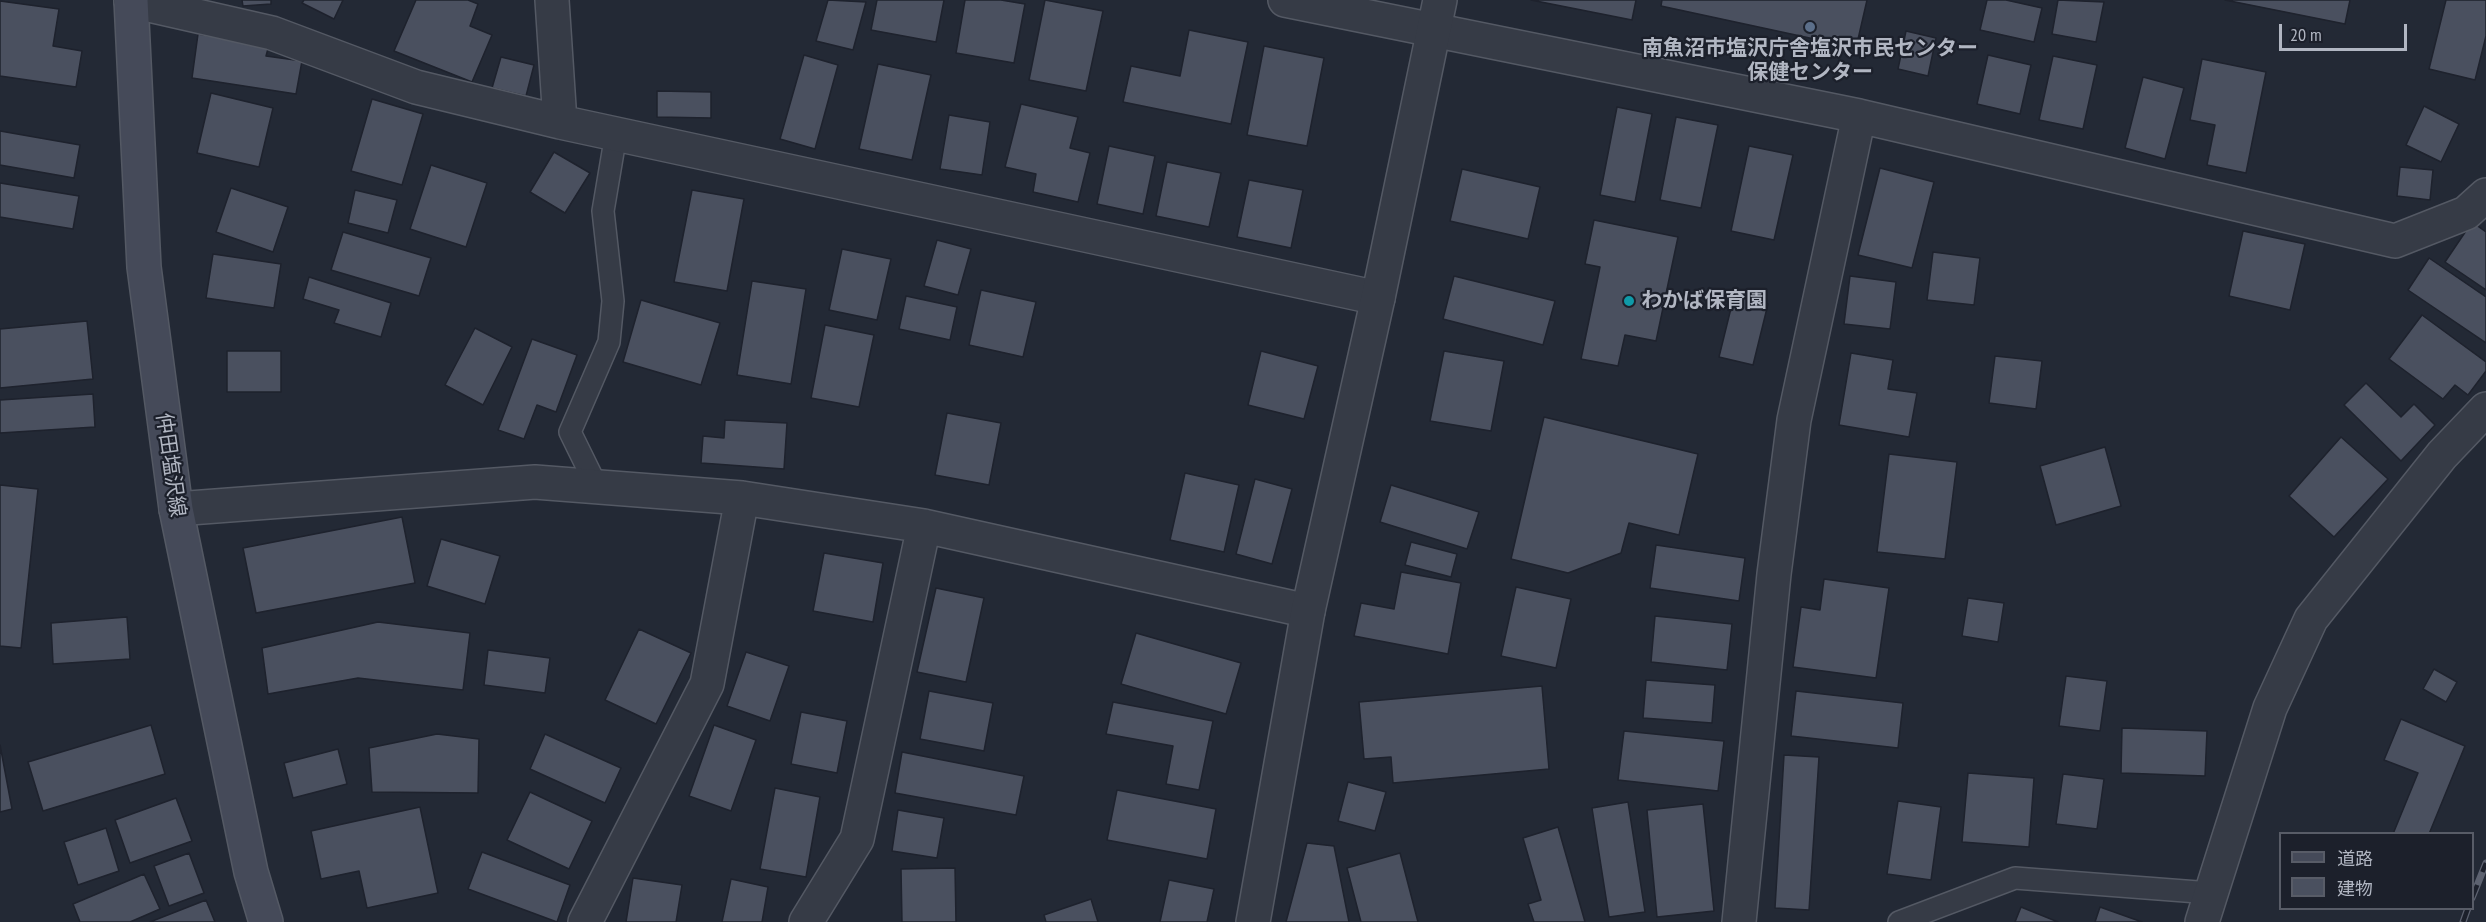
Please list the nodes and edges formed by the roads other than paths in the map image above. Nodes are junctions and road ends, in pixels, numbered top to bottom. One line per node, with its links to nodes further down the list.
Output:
1 (131, 0): 6 (street); 13 (main road, 仲田塩沢線)
2 (552, 0): 6 (street)
3 (1285, 0): 4 (street)
4 (1437, 15): 5 (street); 9 (street)
5 (1859, 116): 8 (street); 21 (street)
6 (560, 122): 7 (street)
7 (616, 134): 9 (street); 11 (lane)
8 (2486, 195)
9 (1378, 298): 15 (street)
10 (2486, 409): 16 (street)
11 (597, 487): 12 (street); 13 (street)
12 (742, 498): 14 (street); 18 (street)
13 (176, 509): 17 (main road, 仲田塩沢線)
14 (924, 526): 15 (street); 19 (street)
15 (1308, 611): 20 (street)
16 (2207, 908): 22 (lane)
17 (266, 922)
18 (585, 922)
19 (806, 922)
20 (1253, 922)
21 (1739, 922)
22 (1899, 922)

